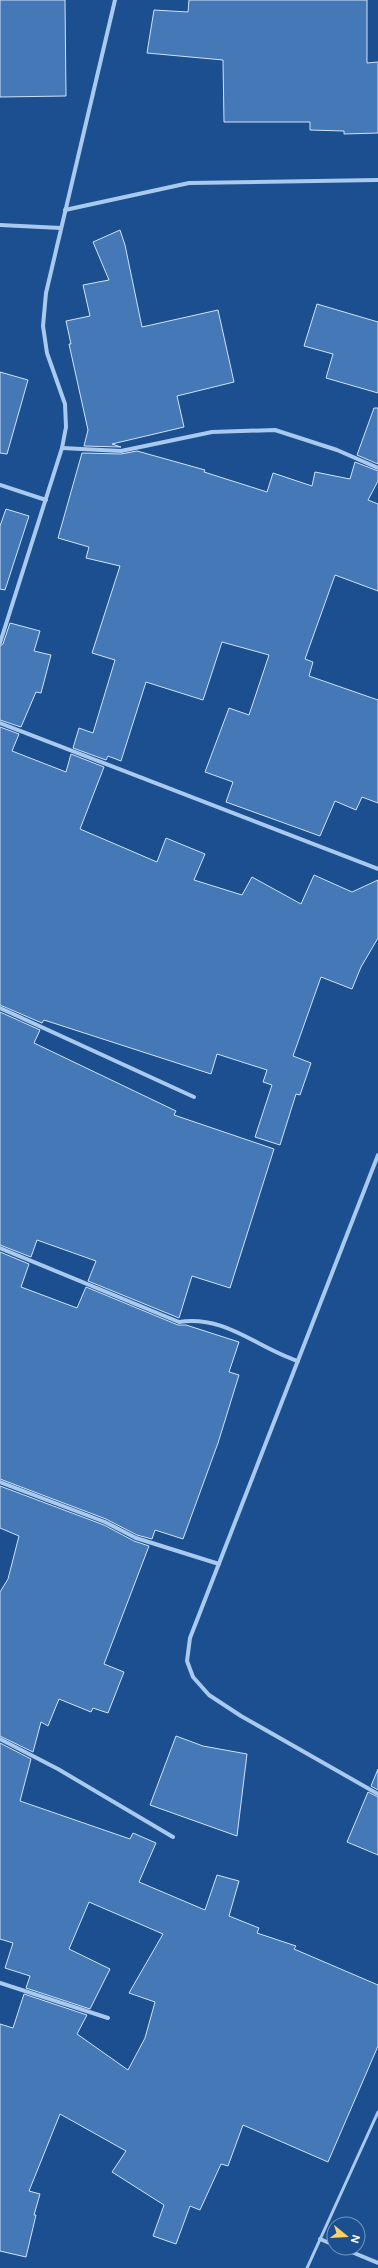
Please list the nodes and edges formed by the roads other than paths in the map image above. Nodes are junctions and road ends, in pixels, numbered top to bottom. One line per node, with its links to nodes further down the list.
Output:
1 (115, 0): 3 (street)
2 (378, 180): 3 (street)
3 (65, 210): 5 (street)
4 (0, 225): 5 (street)
5 (61, 228): 6 (street)
6 (62, 448): 7 (street); 9 (street)
7 (378, 468)
8 (0, 485): 9 (street)
9 (46, 500): 10 (street)
10 (0, 643)
11 (0, 723): 12 (street)
12 (378, 869)
13 (0, 1008): 14 (street)
14 (194, 1097)
15 (378, 1156): 17 (street)
16 (0, 1248): 17 (street)
17 (298, 1361): 19 (street)
18 (0, 1482): 19 (street)
19 (219, 1564): 21 (street)
20 (0, 1739): 22 (street)
21 (378, 1794)
22 (173, 1837)
23 (0, 1983): 24 (street)
24 (108, 2018)
25 (378, 2112): 26 (lane)
26 (320, 2239): 27 (street); 30 (lane)
27 (326, 2241)
28 (361, 2256): 29 (street)
29 (378, 2263)
30 (307, 2268)

